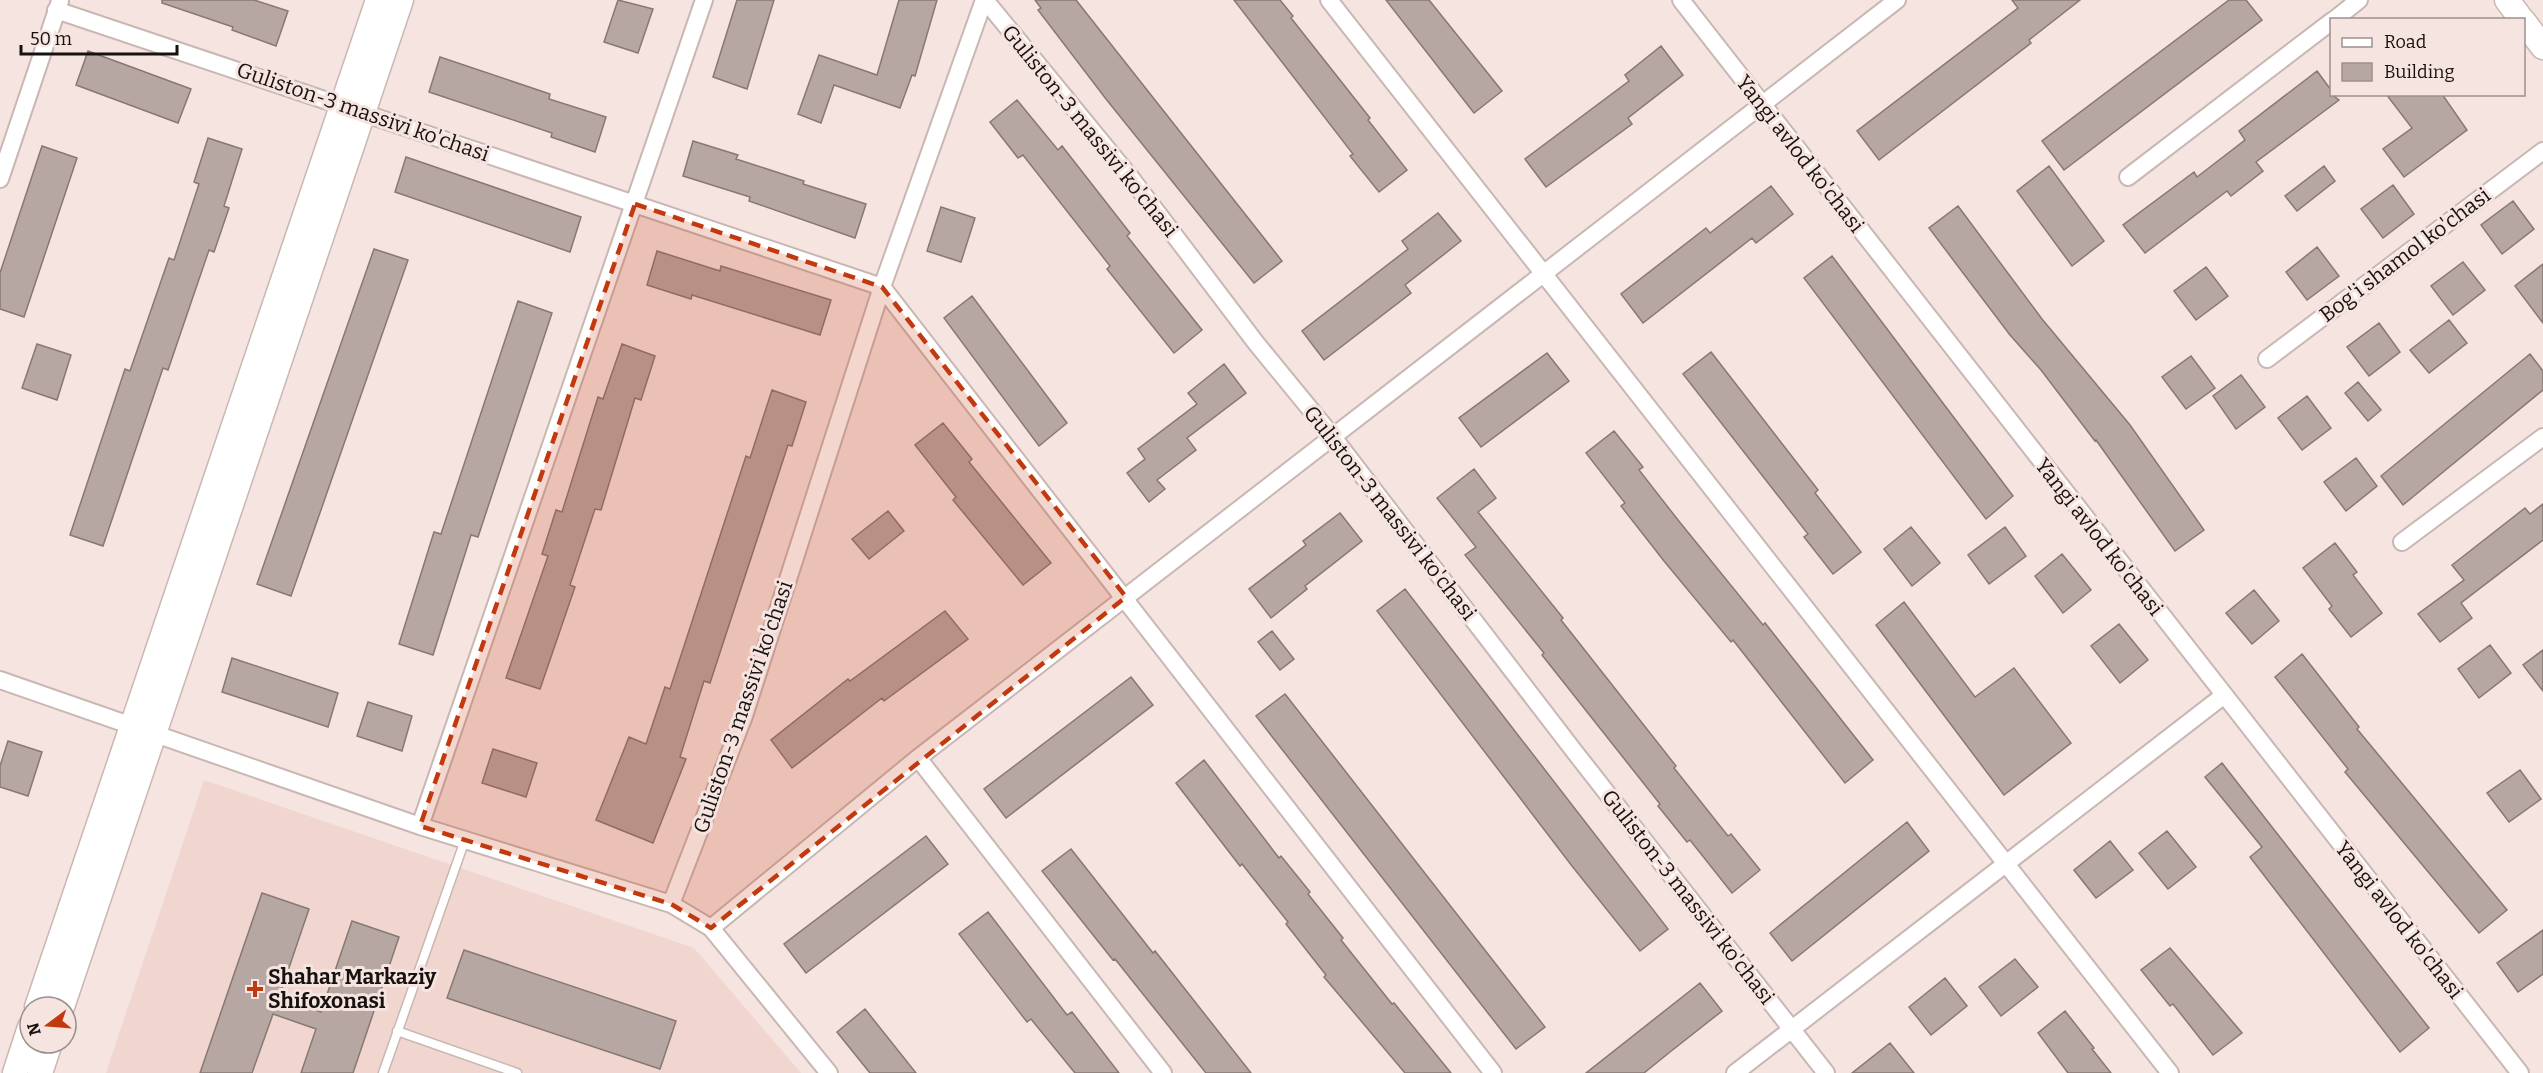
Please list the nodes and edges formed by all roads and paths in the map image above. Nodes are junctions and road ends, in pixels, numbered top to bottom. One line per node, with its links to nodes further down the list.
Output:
1 (378, 0): 17 (street)
2 (401, 0): 17 (street)
3 (704, 0): 21 (street)
4 (984, 0): 23 (street, Guliston-3 massivi ko'chasi); 25 (street, Guliston-3 massivi ko'chasi)
5 (1329, 0): 22 (street)
6 (1681, 0): 16 (street, Yangi avlod ko'chasi)
7 (1897, 0): 16 (street)
8 (2360, 0): 11 (street)
9 (2506, 0): 12 (street)
10 (58, 5): 17 (street, Guliston-3 massivi ko'chasi); 20 (street)
11 (2336, 18)
12 (2521, 18)
13 (2330, 22): 19 (street)
14 (2525, 24): 15 (street)
15 (2543, 47)
16 (1761, 106): 22 (street); 30 (street, Yangi avlod ko'chasi)
17 (353, 109): 21 (street, Guliston-3 massivi ko'chasi); 31 (street); 32 (street)
18 (2543, 151): 24 (street, Bog'i shamol ko'chasi)
19 (2128, 177)
20 (0, 179)
21 (635, 204): 23 (street, Guliston-3 massivi ko'chasi); 34 (street)
22 (1544, 273): 25 (street); 36 (street)
23 (882, 287): 28 (street); 37 (street, Guliston-3 massivi ko'chasi)
24 (2268, 358)
25 (1333, 437): 28 (street); 41 (street, Guliston-3 massivi ko'chasi)
26 (2543, 437): 27 (street)
27 (2402, 542)
28 (1126, 597): 33 (street); 51 (street)
29 (0, 680): 31 (street)
30 (2223, 696): 36 (street); 55 (street, Yangi avlod ko'chasi)
31 (131, 726): 32 (street); 39 (street)
32 (154, 734): 34 (street); 40 (street)
33 (918, 758): 38 (street); 50 (street)
34 (420, 826): 35 (street)
35 (465, 840): 37 (street); 42 (lane)
36 (2007, 865): 41 (street); 54 (street)
37 (671, 904): 38 (street)
38 (711, 928): 49 (street)
39 (41, 995)
40 (66, 995)
41 (1792, 1029): 52 (street); 53 (street, Guliston-3 massivi ko'chasi)
42 (397, 1031): 47 (lane); 48 (lane)
43 (21, 1055): 45 (street)
44 (46, 1055): 46 (street)
45 (15, 1073)
46 (40, 1073)
47 (383, 1073)
48 (517, 1073)
49 (829, 1073)
50 (1163, 1073)
51 (1494, 1073)
52 (1735, 1073)
53 (1826, 1073)
54 (2170, 1073)
55 (2520, 1073)

